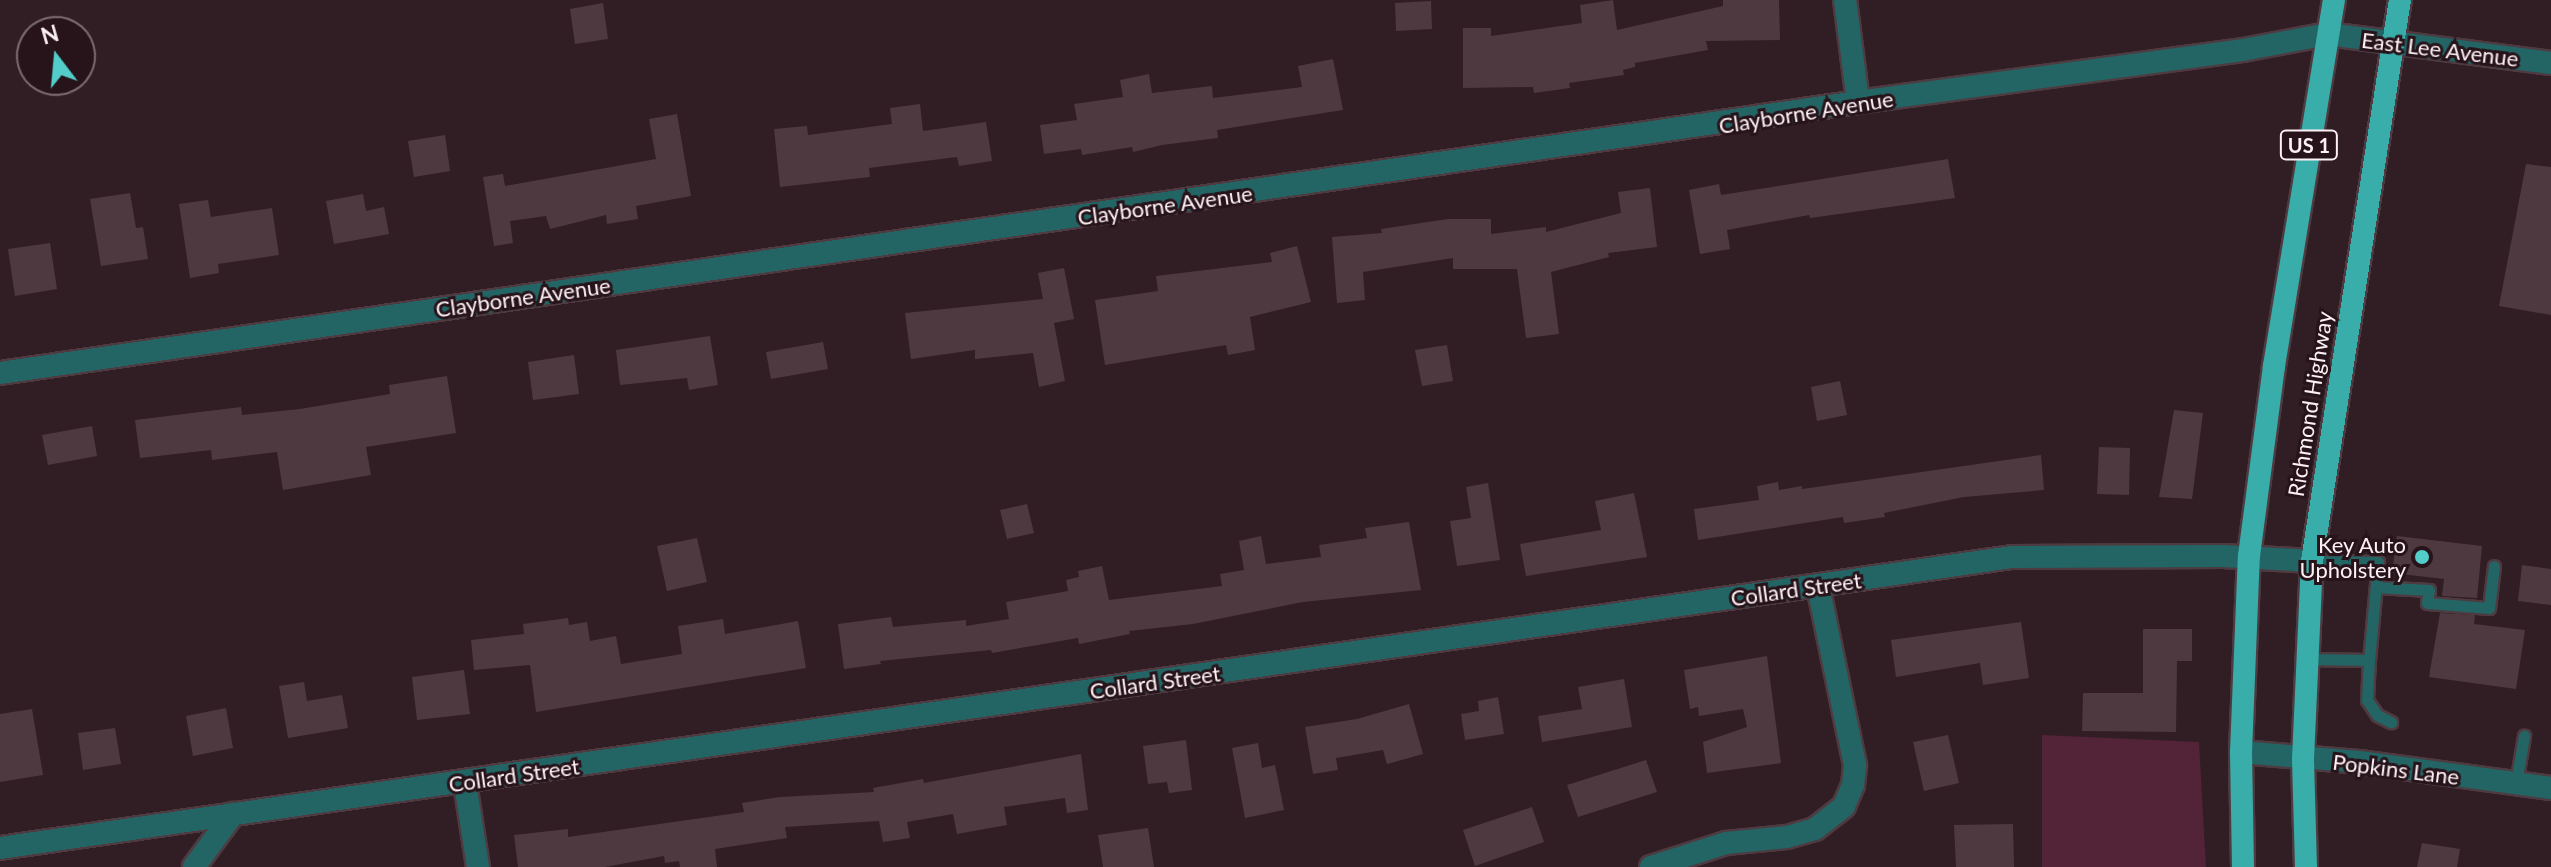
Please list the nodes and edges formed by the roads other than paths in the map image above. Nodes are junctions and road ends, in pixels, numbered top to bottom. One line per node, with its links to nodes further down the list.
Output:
1 (1845, 0): 7 (street)
2 (2334, 0): 4 (highway, Richmond Highway / US 1)
3 (2400, 0): 5 (highway, Richmond Highway)
4 (2328, 34): 5 (street, East Lee Avenue); 7 (street, Clayborne Avenue); 9 (highway, Richmond Highway / US 1)
5 (2393, 43): 6 (street, East Lee Avenue); 10 (highway, Richmond Highway)
6 (2551, 63)
7 (1858, 102): 8 (street, Clayborne Avenue)
8 (0, 373)
9 (2249, 556): 10 (street, Collard Street); 12 (street, Collard Street); 18 (highway, Richmond Highway / US 1)
10 (2312, 561): 13 (lane); 14 (highway, Richmond Highway)
11 (2494, 566): 13 (lane)
12 (1818, 586): 20 (street, Collard Street); 27 (street)
13 (2376, 587): 15 (lane)
14 (2307, 659): 15 (lane); 19 (highway, Richmond Highway)
15 (2369, 660): 16 (lane)
16 (2391, 722)
17 (2524, 736): 21 (lane)
18 (2241, 752): 19 (street, Popkins Lane); 28 (highway, Richmond Highway / US 1)
19 (2303, 759): 21 (street, Popkins Lane); 29 (highway, Richmond Highway)
20 (465, 783): 23 (street, Collard Street); 26 (street)
21 (2516, 783): 22 (street, Popkins Lane)
22 (2551, 788)
23 (233, 814): 24 (street, Collard Street); 25 (street)
24 (0, 848)
25 (194, 867)
26 (478, 867)
27 (1651, 867)
28 (2243, 867)
29 (2306, 867)

